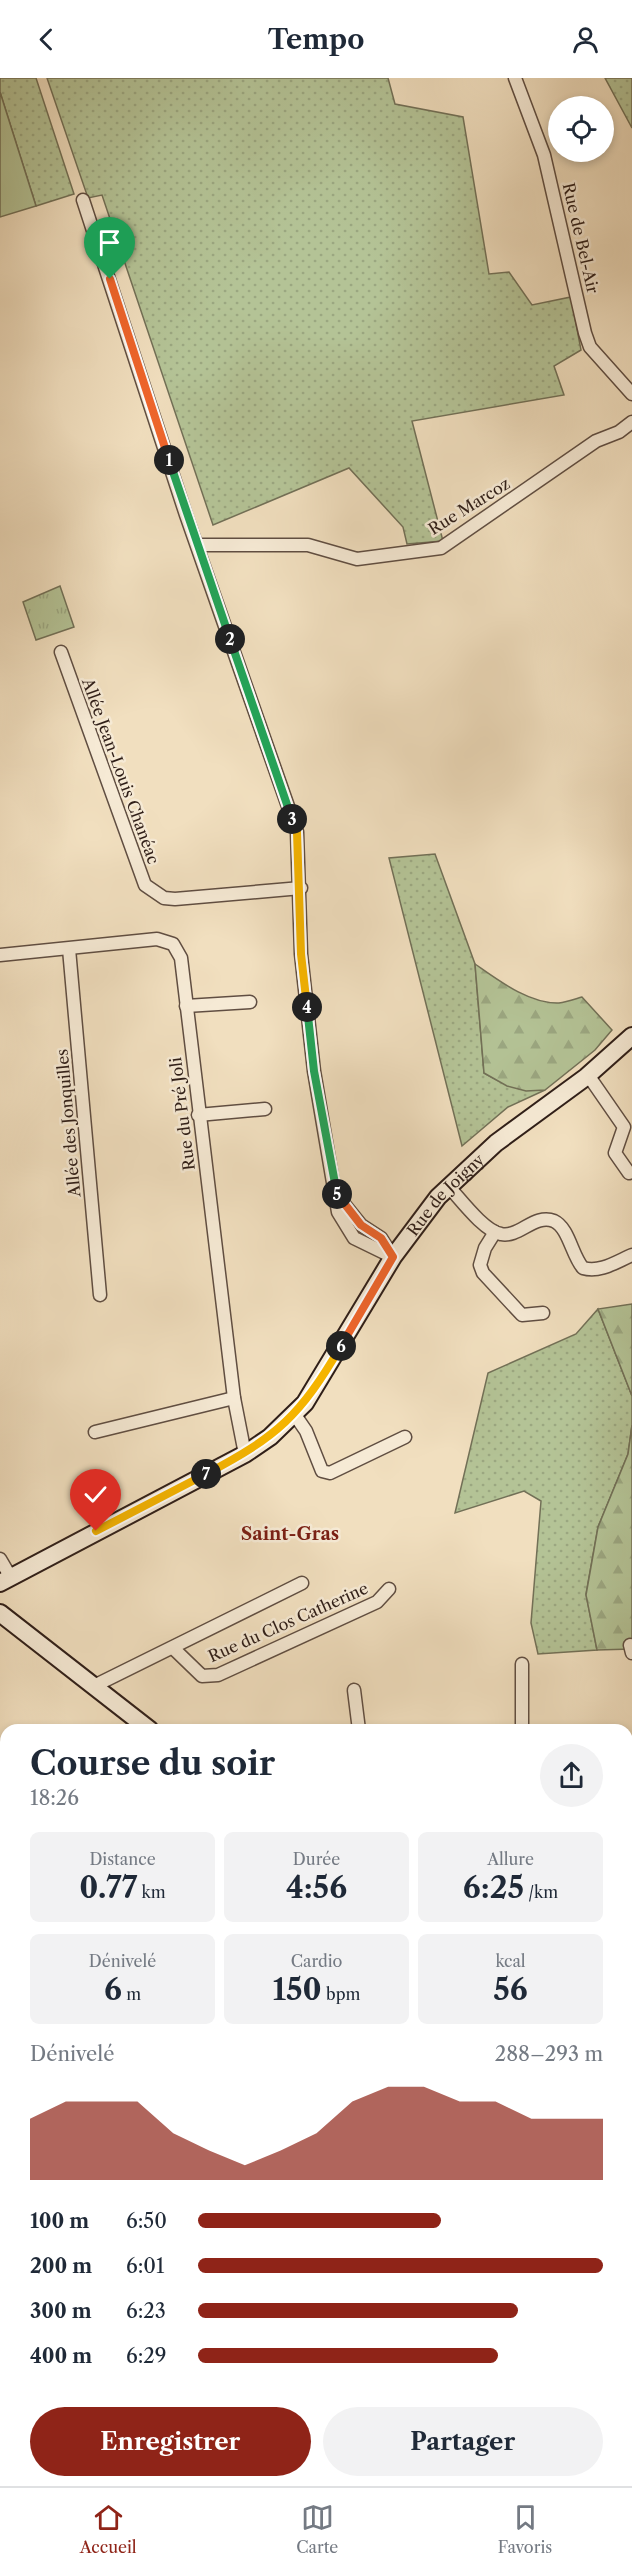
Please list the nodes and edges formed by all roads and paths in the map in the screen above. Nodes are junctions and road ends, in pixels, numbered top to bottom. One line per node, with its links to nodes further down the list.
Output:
1 (515, 78): 3 (street, Rue de Bel-Air)
2 (82, 200): 5 (street)
3 (632, 394)
4 (632, 422): 5 (street, Rue Marcoz)
5 (198, 545): 7 (street)
6 (61, 652): 7 (street, Allée Jean-Louis Chanéac)
7 (301, 888): 20 (street)
8 (69, 949): 9 (street, Rue du Pré Joli); 11 (street, Rue du Pré Joli); 21 (street, Allée des Jonquilles)
9 (0, 955)
10 (250, 1002): 11 (street)
11 (186, 1006): 15 (street, Rue du Pré Joli)
12 (632, 1036): 13 (main road, Rue de Joigny)
13 (588, 1075): 16 (street); 17 (main road, Rue de Joigny)
14 (265, 1109): 15 (street)
15 (198, 1115): 23 (street, Rue du Pré Joli)
16 (629, 1173)
17 (449, 1187): 18 (street); 20 (main road, Rue de Joigny)
18 (495, 1232): 19 (street); 22 (street)
19 (632, 1255)
20 (393, 1257): 24 (main road, Rue de Joigny)
21 (100, 1295)
22 (543, 1313)
23 (234, 1398): 25 (street); 27 (street, Rue du Pré Joli)
24 (295, 1415): 26 (street); 27 (main road, Rue de Joigny)
25 (95, 1432)
26 (405, 1437)
27 (245, 1454): 29 (main road, Rue de Joigny)
28 (0, 1559): 29 (street)
29 (5, 1580)
30 (302, 1583): 33 (street, Rue du Clos Catherine)
31 (389, 1589): 33 (street, Rue du Clos Catherine)
32 (0, 1613): 35 (main road)
33 (173, 1648): 35 (street, Rue du Clos Catherine)
34 (522, 1665): 39 (street)
35 (96, 1686): 37 (main road)
36 (354, 1690): 38 (street)
37 (143, 1724)
38 (358, 1724)
39 (522, 1724)

